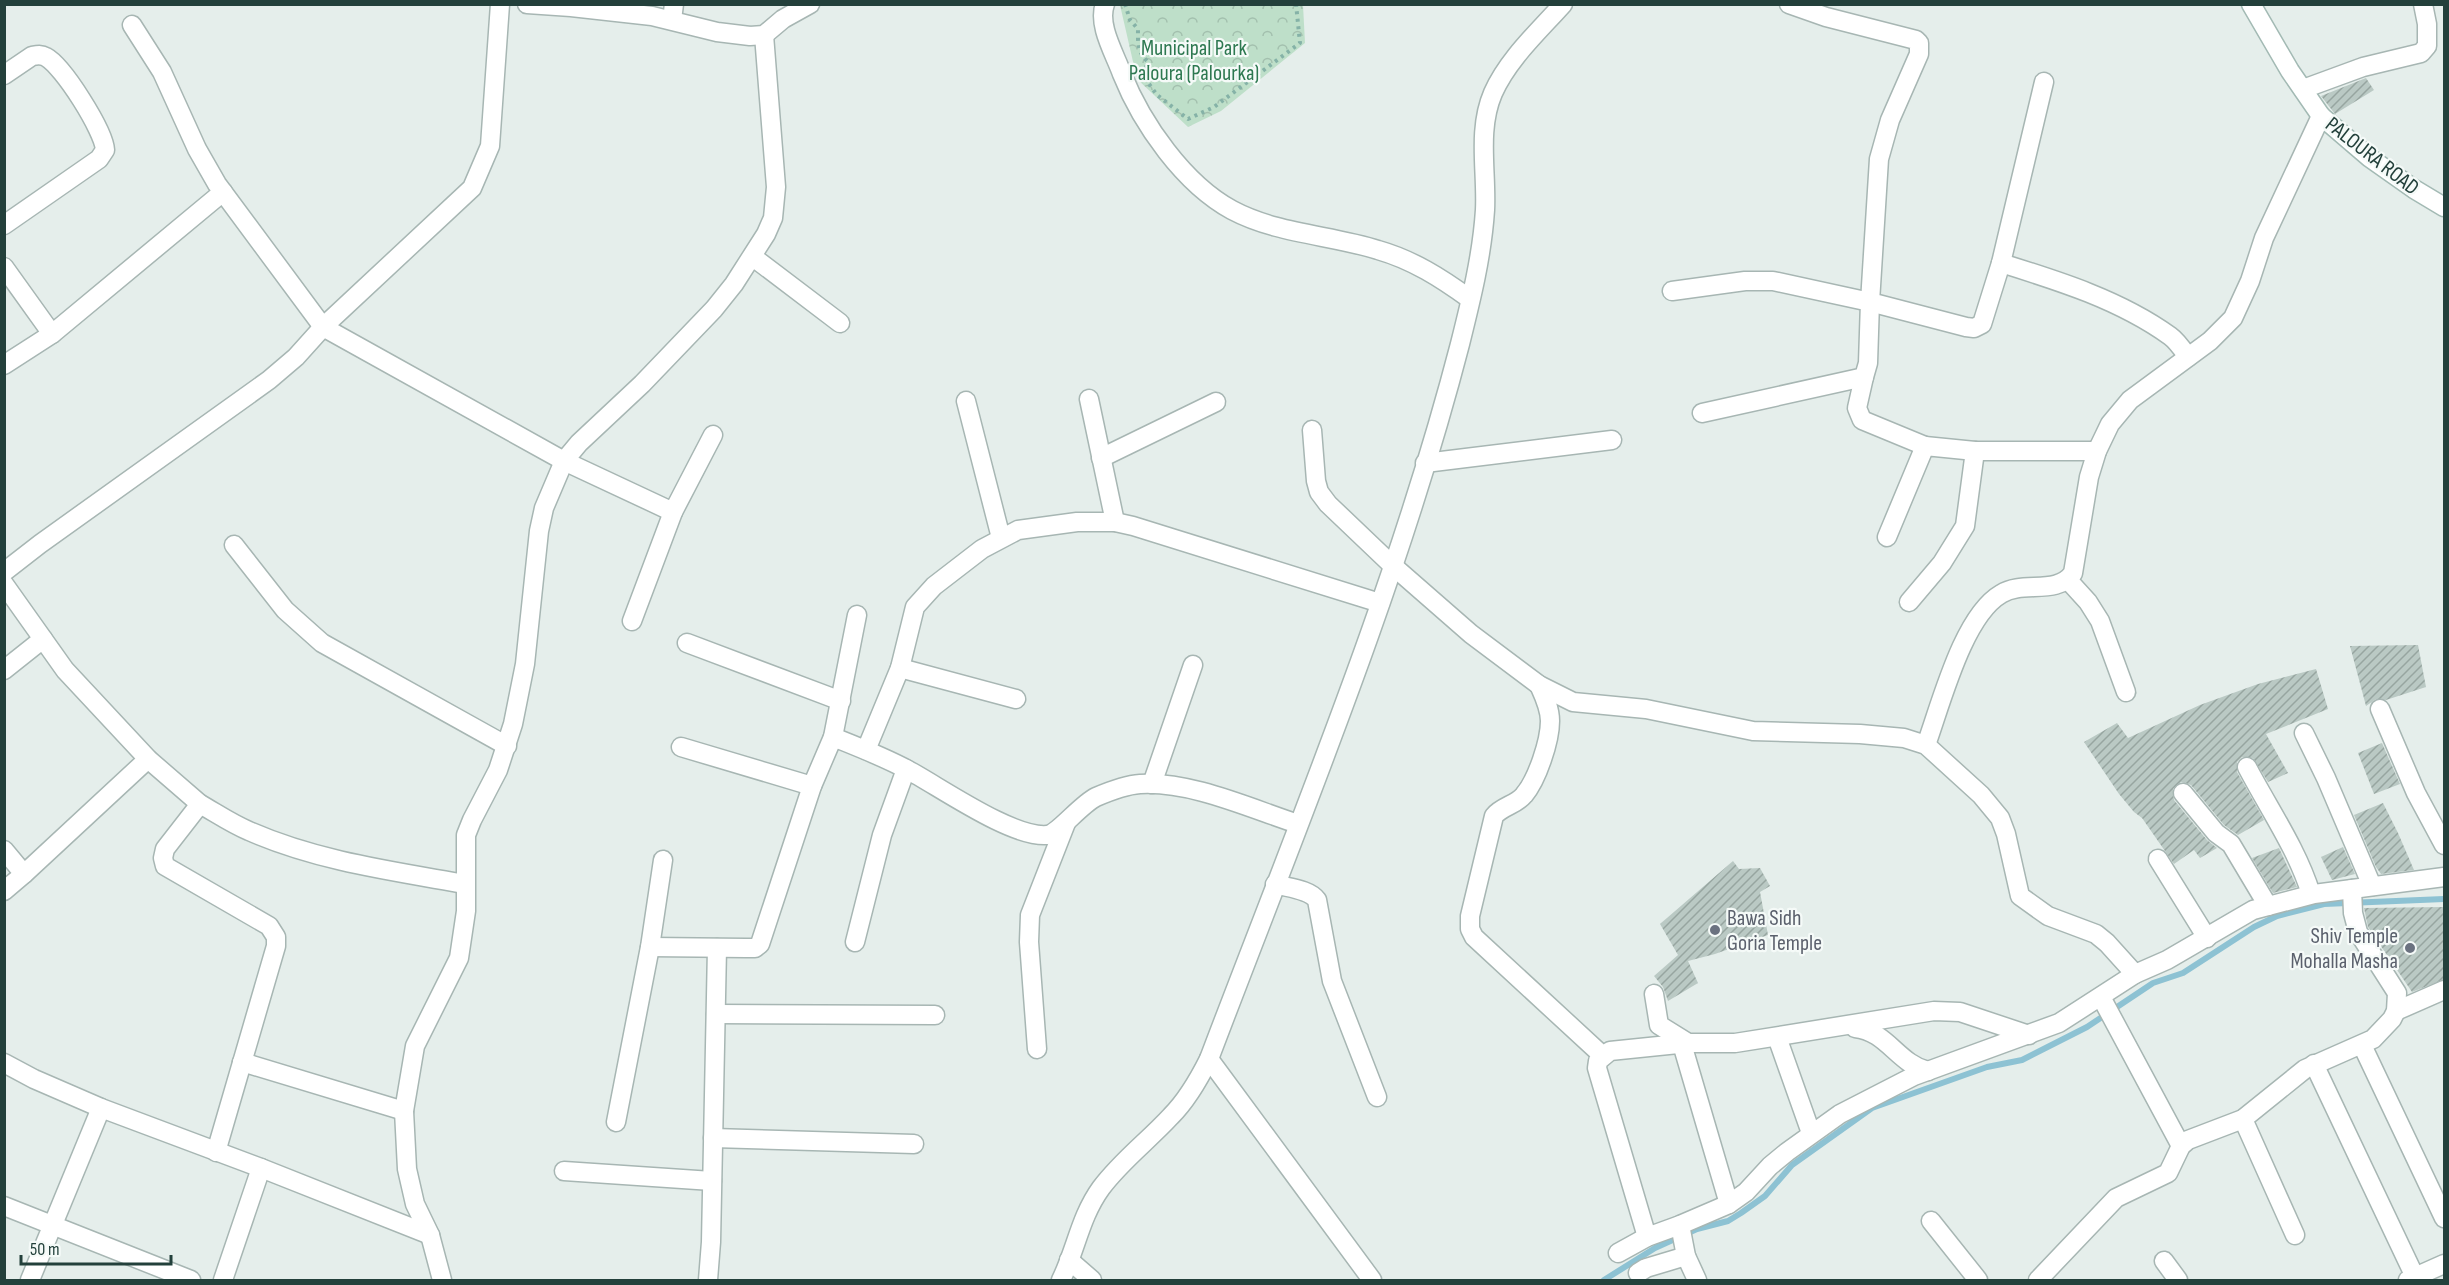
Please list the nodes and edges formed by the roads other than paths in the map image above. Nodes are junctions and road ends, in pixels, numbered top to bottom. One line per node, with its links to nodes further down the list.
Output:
1 (500, 4): 26 (street)
2 (527, 4): 9 (street)
3 (810, 4): 11 (street)
4 (1789, 4): 24 (street)
5 (2251, 4): 14 (street, PALOURA ROAD)
6 (2423, 4): 14 (street)
7 (1101, 6): 23 (street)
8 (1556, 7): 23 (street)
9 (673, 12): 11 (street)
10 (132, 25): 16 (street)
11 (764, 35): 19 (street)
12 (4, 75): 18 (street)
13 (2044, 82): 20 (street)
14 (2303, 90): 15 (street, PALOURA ROAD)
15 (2321, 116): 17 (street, PALOURA ROAD); 28 (street)
16 (223, 192): 26 (street); 27 (street)
17 (2445, 207)
18 (4, 225)
19 (753, 257): 25 (street); 42 (street)
20 (2001, 263): 24 (street); 28 (street)
21 (4, 267): 27 (street)
22 (1672, 291): 24 (street)
23 (1470, 299): 43 (street)
24 (1870, 302): 30 (street)
25 (840, 323)
26 (323, 327): 42 (street); 50 (street)
27 (52, 334): 29 (street)
28 (2188, 357): 40 (street)
29 (4, 365)
30 (1864, 377): 34 (street); 38 (street)
31 (1089, 399): 41 (street)
32 (966, 401): 47 (street)
33 (1216, 402): 41 (street)
34 (1702, 413)
35 (1312, 430): 49 (street)
36 (713, 435): 44 (street)
37 (1612, 440): 43 (street)
38 (1925, 446): 39 (street); 46 (street)
39 (1975, 451): 40 (street); 53 (street)
40 (2097, 451): 51 (street)
41 (1101, 458): 45 (street)
42 (564, 461): 44 (street); 70 (street)
43 (1425, 463): 49 (street)
44 (673, 512): 56 (street)
45 (1115, 522): 47 (street); 54 (street)
46 (1887, 537)
47 (1001, 538): 60 (street)
48 (234, 544): 70 (street)
49 (1392, 565): 54 (street); 62 (street)
50 (4, 572)
51 (2068, 580): 63 (street); 69 (street)
52 (4, 584): 57 (street)
53 (1909, 602)
54 (1380, 603): 81 (street)
55 (857, 615): 65 (street)
56 (632, 621)
57 (43, 639): 61 (street); 73 (street)
58 (687, 643): 65 (street)
59 (1193, 665): 76 (street)
60 (900, 668): 64 (street); 72 (street)
61 (4, 670)
62 (1539, 685): 69 (street); 112 (street)
63 (2126, 692)
64 (1016, 699)
65 (841, 701): 68 (street)
66 (2380, 710): 82 (street)
67 (2304, 733): 90 (street)
68 (833, 737): 72 (street); 77 (street)
69 (1926, 745): 99 (street)
70 (507, 746): 88 (street)
71 (681, 747): 77 (street)
72 (866, 750): 75 (street)
73 (148, 759): 79 (street); 86 (street)
74 (2247, 767): 92 (street)
75 (906, 769): 80 (street); 96 (street)
76 (1152, 784): 80 (street); 81 (street)
77 (812, 786): 98 (street)
78 (2183, 793): 94 (street)
79 (200, 804): 88 (street); 114 (street)
80 (1068, 819): 111 (street)
81 (1298, 824): 89 (street)
82 (2445, 845)
83 (4, 850): 86 (street)
84 (2158, 859): 95 (street)
85 (663, 860): 97 (street)
86 (24, 874): 91 (street)
87 (2445, 877): 90 (street)
88 (465, 884): 120 (street)
89 (1275, 884): 113 (street); 118 (street)
90 (2372, 886): 93 (street)
91 (4, 891)
92 (2311, 894): 93 (street); 94 (street)
93 (2352, 900): 103 (street)
94 (2268, 906): 95 (street)
95 (2207, 938): 99 (street)
96 (855, 942)
97 (651, 947): 98 (street); 122 (street)
98 (717, 948): 104 (street)
99 (2135, 974): 102 (street)
100 (2445, 990): 103 (street)
101 (1654, 994): 109 (street)
102 (2106, 1007): 107 (street); 126 (street)
103 (2396, 1011): 110 (street)
104 (716, 1014): 105 (street); 124 (street)
105 (935, 1015)
106 (1842, 1027): 107 (street); 108 (street); 117 (street)
107 (2030, 1035): 117 (street)
108 (1777, 1037): 109 (street); 123 (street)
109 (1685, 1044): 112 (street); 131 (street)
110 (2362, 1045): 116 (street); 133 (street)
111 (1037, 1049)
112 (1603, 1056): 139 (street)
113 (1209, 1059): 142 (street); 155 (street)
114 (242, 1062): 120 (street); 127 (street)
115 (4, 1063): 119 (street)
116 (2314, 1064): 121 (street); 146 (street)
117 (1928, 1071): 123 (street)
118 (1377, 1097)
119 (101, 1108): 127 (street); 135 (street)
120 (404, 1111): 137 (street)
121 (2243, 1119): 126 (street); 138 (street)
122 (616, 1122)
123 (1811, 1133): 131 (street)
124 (713, 1138): 125 (street); 130 (street)
125 (914, 1144)
126 (2181, 1146): 147 (street)
127 (216, 1152): 128 (street)
128 (261, 1168): 137 (street); 150 (street)
129 (564, 1171): 130 (street)
130 (712, 1181): 152 (street)
131 (1729, 1204): 136 (street)
132 (4, 1206): 135 (street)
133 (2445, 1218)
134 (1931, 1221): 157 (street)
135 (54, 1226): 148 (street); 149 (street)
136 (1681, 1227): 139 (street); 140 (street)
137 (430, 1235): 151 (street)
138 (2295, 1235)
139 (1647, 1237): 141 (street)
140 (1685, 1252): 145 (street); 156 (street)
141 (1618, 1253)
142 (1070, 1260): 153 (street); 154 (street)
143 (2164, 1261): 158 (street)
144 (2445, 1264): 146 (street)
145 (1638, 1273)
146 (2412, 1279)
147 (2040, 1280)
148 (30, 1281)
149 (191, 1281)
150 (223, 1281)
151 (442, 1281)
152 (708, 1281)
153 (1061, 1281)
154 (1092, 1281)
155 (1372, 1281)
156 (1697, 1281)
157 (1978, 1281)
158 (2178, 1281)

